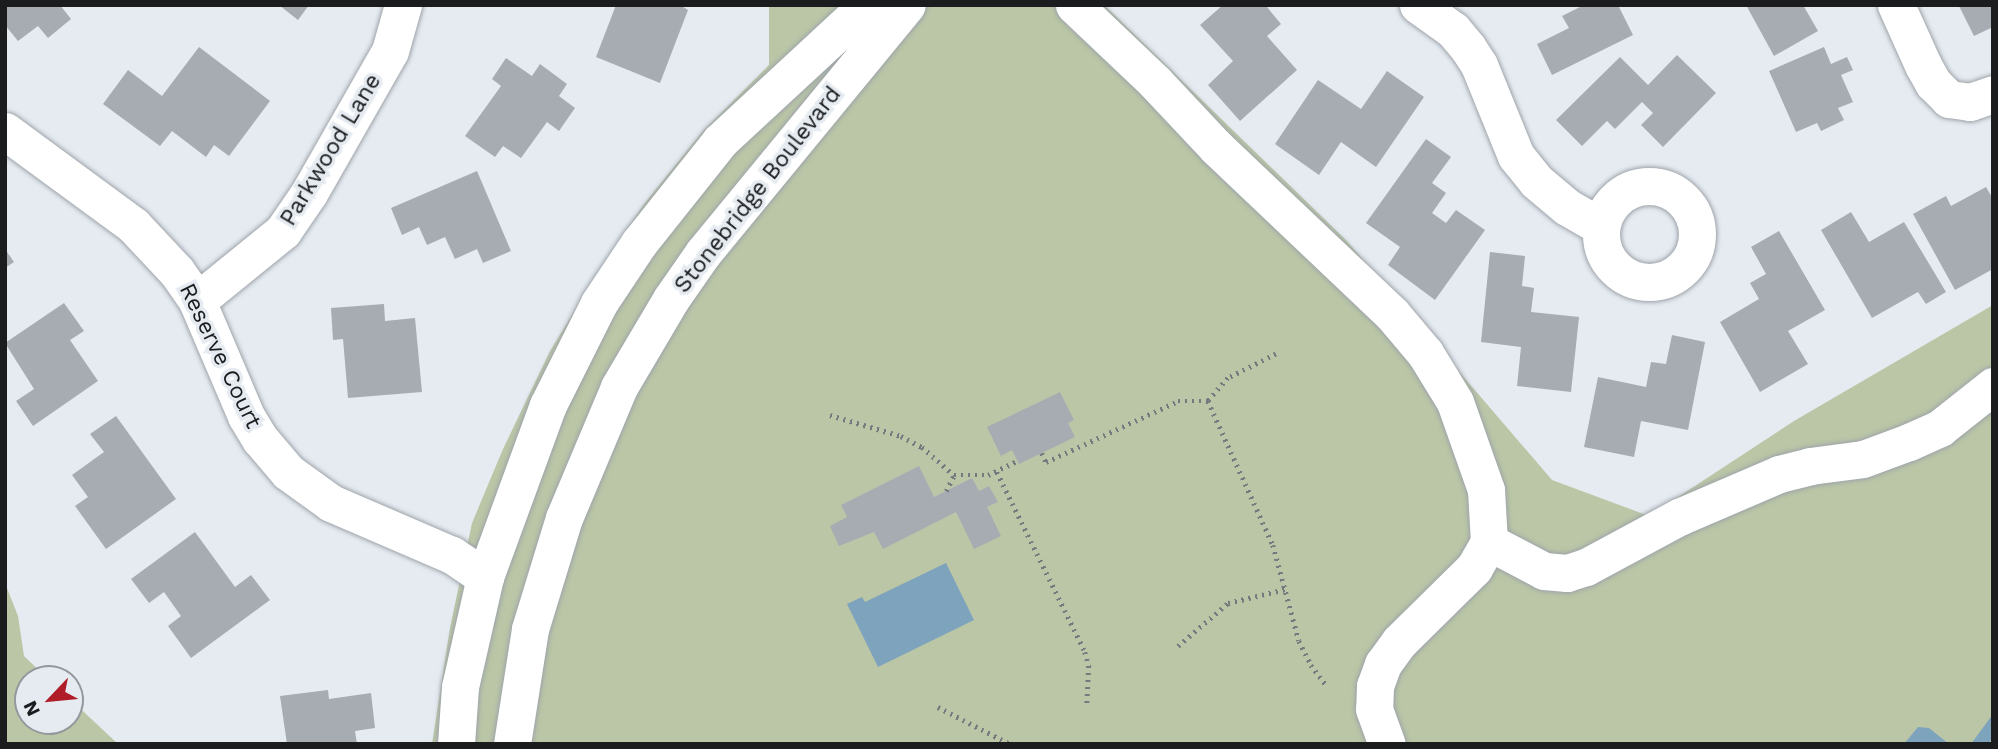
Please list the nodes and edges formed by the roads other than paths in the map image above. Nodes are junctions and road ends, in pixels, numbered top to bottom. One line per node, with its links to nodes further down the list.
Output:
1 (402, 5): 10 (street, Parkwood Lane)
2 (867, 5): 13 (street, Stonebridge Boulevard)
3 (907, 5): 15 (street, Stonebridge Boulevard)
4 (1074, 5): 12 (street)
5 (1418, 5): 9 (street)
6 (1896, 5): 7 (street)
7 (1993, 94)
8 (5, 131): 10 (street, Reserve Court)
9 (1600, 226)
10 (197, 301): 13 (street, Reserve Court)
11 (1993, 386): 12 (street)
12 (1489, 542): 16 (street)
13 (485, 577): 14 (street, Stonebridge Boulevard)
14 (456, 744)
15 (512, 744)
16 (1387, 744)

